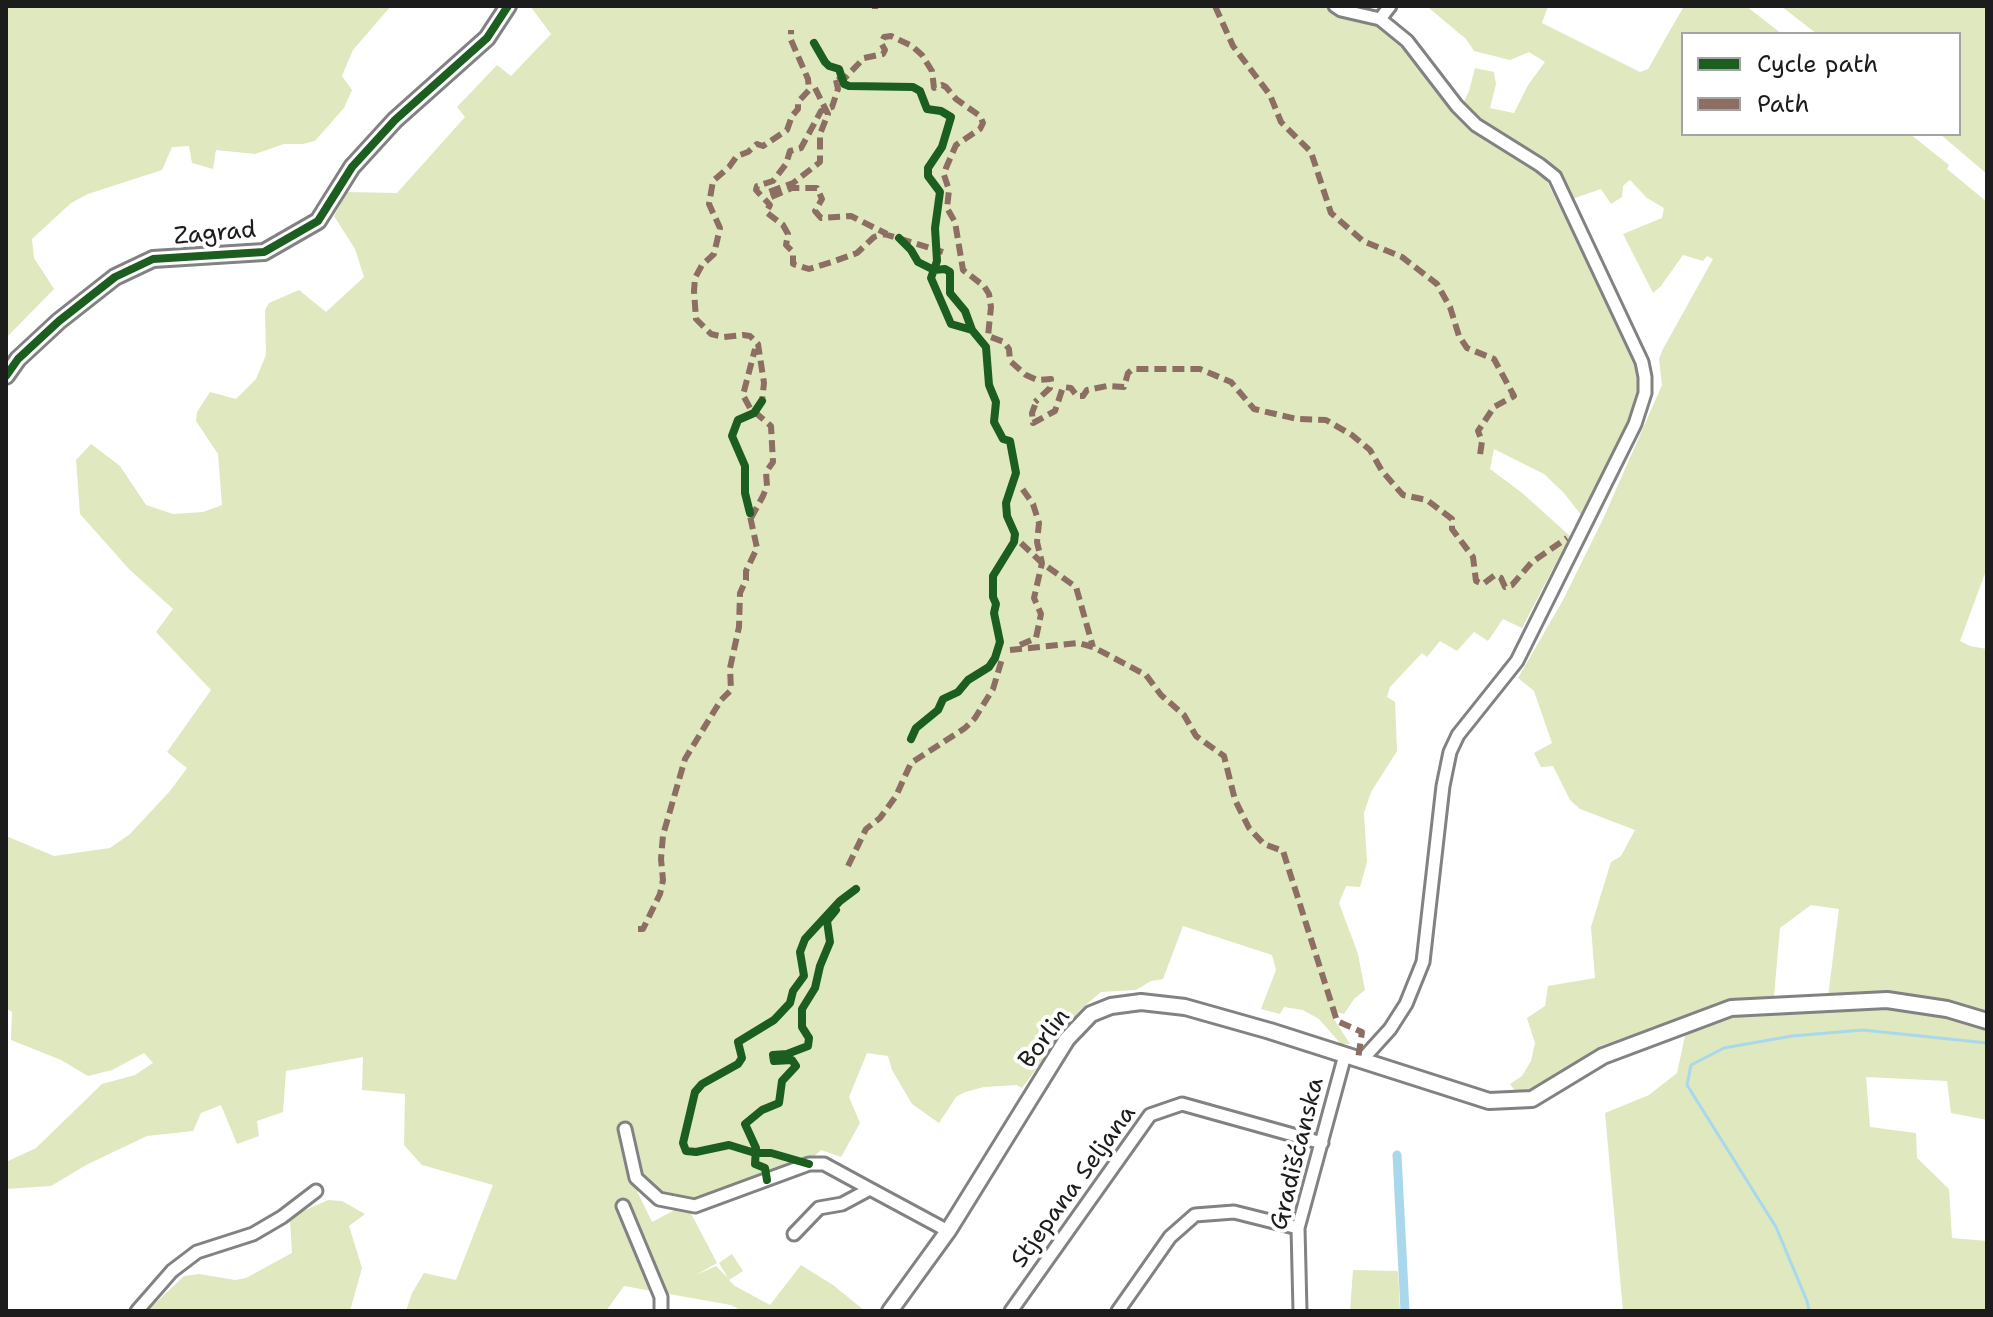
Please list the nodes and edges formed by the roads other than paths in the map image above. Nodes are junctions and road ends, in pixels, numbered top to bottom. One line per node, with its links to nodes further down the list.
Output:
1 (508, 6): 5 (main road, Zagrad)
2 (1335, 6): 4 (street)
3 (1390, 6): 4 (street)
4 (1380, 19): 8 (street)
5 (6, 376)
6 (1987, 1021): 8 (main road, Borlin)
7 (1345, 1055): 8 (main road, Borlin); 10 (street, Gradišćanska); 15 (main road, Borlin)
8 (1361, 1061)
9 (625, 1129): 11 (street)
10 (1322, 1143): 14 (street, Gradišćanska); 20 (street, Stjepana Seljana)
11 (870, 1189): 15 (street); 16 (street)
12 (316, 1191): 17 (street)
13 (623, 1206): 18 (street)
14 (1298, 1228): 21 (street); 22 (street, Gradišćanska)
15 (948, 1231): 19 (main road, Borlin)
16 (794, 1234)
17 (137, 1311)
18 (661, 1311)
19 (890, 1311)
20 (1011, 1311)
21 (1118, 1311)
22 (1300, 1311)

